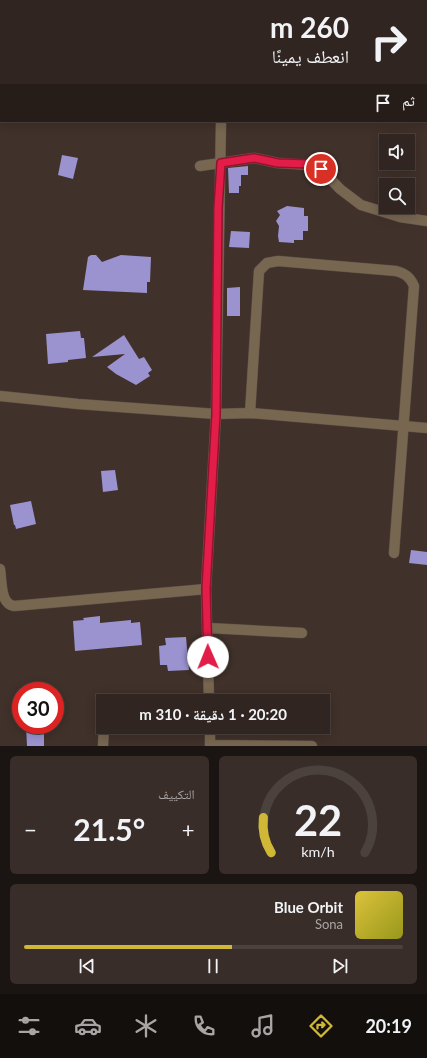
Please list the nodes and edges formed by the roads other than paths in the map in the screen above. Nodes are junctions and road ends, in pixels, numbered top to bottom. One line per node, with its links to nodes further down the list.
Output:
1 (221, 122): 2 (street)
2 (221, 163): 3 (street); 4 (street); 7 (street)
3 (200, 166)
4 (427, 221)
5 (0, 396): 7 (street)
6 (250, 413): 7 (street); 8 (street); 8 (street)
7 (216, 414): 12 (street)
8 (405, 425): 9 (street); 10 (street)
9 (427, 428)
10 (394, 553)
11 (0, 569): 12 (street)
12 (206, 589): 13 (street)
13 (208, 628): 14 (street); 15 (street)
14 (302, 633)
15 (209, 694)
16 (104, 734): 18 (street)
17 (210, 734): 19 (street)
18 (103, 746)
19 (210, 746): 20 (street)
20 (308, 746): 21 (street)
21 (312, 746)

